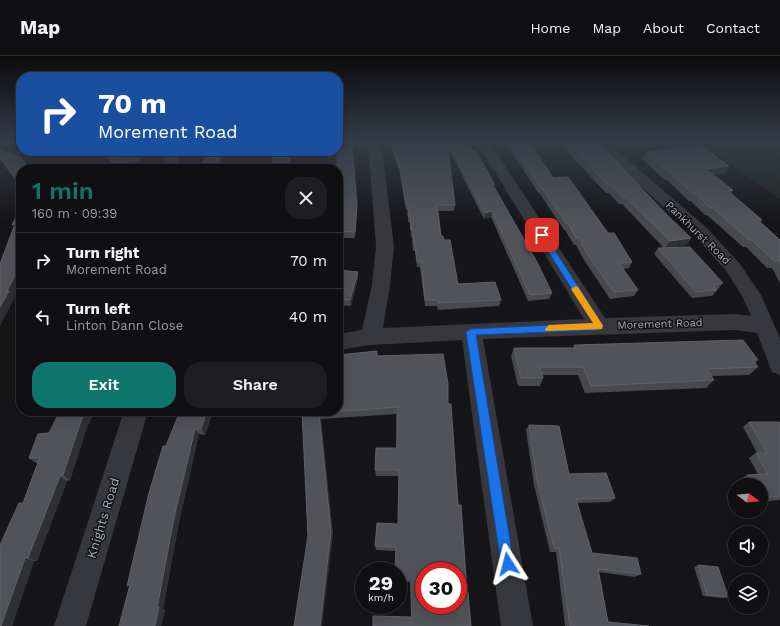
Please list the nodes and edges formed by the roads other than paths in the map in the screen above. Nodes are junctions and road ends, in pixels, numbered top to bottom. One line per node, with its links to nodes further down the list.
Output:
1 (377, 169): 7 (street)
2 (500, 169): 4 (street)
3 (630, 169): 5 (street, Pankhurst Road)
4 (599, 326): 5 (street, Morement Road); 6 (street, Morement Road)
5 (765, 326): 9 (street, Pankhurst Road)
6 (471, 332): 7 (street, Morement Road); 12 (street)
7 (371, 337): 8 (street, Morement Road)
8 (343, 341)
9 (780, 366)
10 (134, 416): 11 (street, Knights Road)
11 (70, 626)
12 (517, 626)

